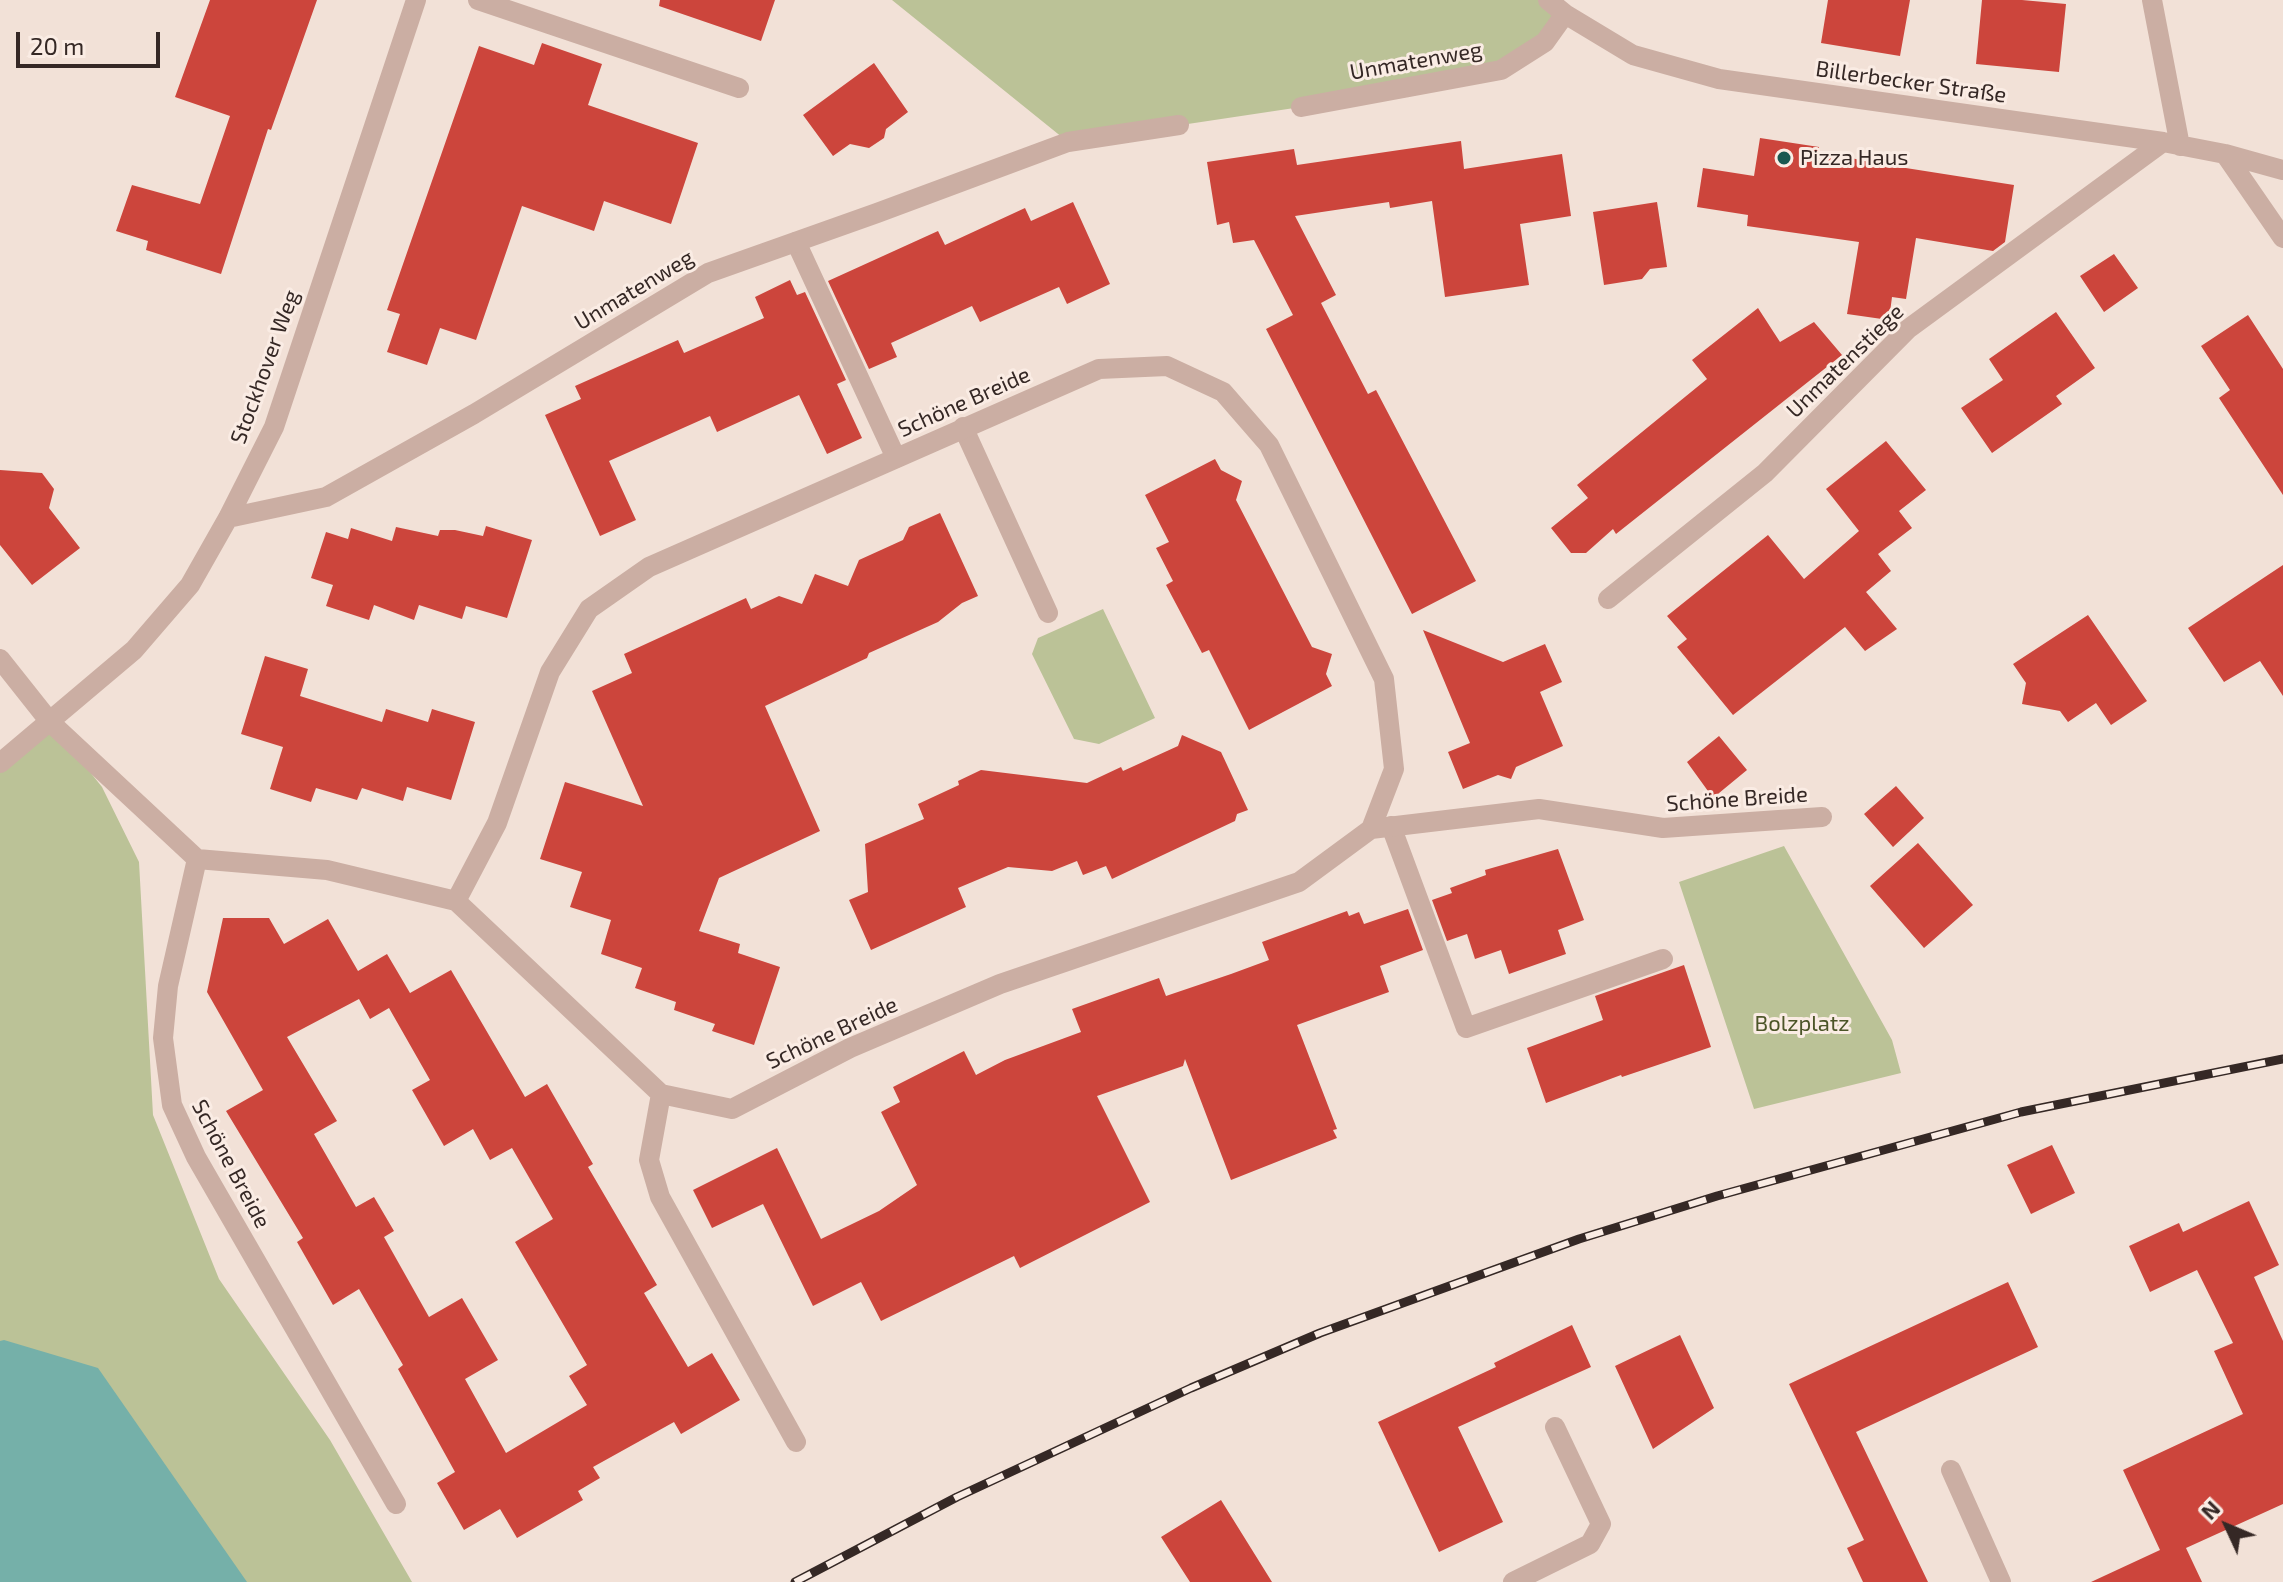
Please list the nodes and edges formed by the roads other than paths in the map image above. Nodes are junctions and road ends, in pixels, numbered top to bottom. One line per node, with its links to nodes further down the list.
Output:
1 (416, 0): 16 (street, Stockhover Weg)
2 (478, 0): 6 (street)
3 (1548, 0): 5 (street, Billerbecker Straße)
4 (2152, 0): 9 (street)
5 (1565, 14): 7 (street, Unmatenweg); 9 (street, Billerbecker Straße)
6 (739, 88)
7 (1301, 107)
8 (1179, 125): 13 (street, Unmatenweg)
9 (2172, 144): 10 (street, Billerbecker Straße); 17 (street, Unmatenstiege)
10 (2225, 154): 11 (street, Billerbecker Straße); 12 (street)
11 (2283, 170)
12 (2283, 238)
13 (796, 242): 15 (street); 16 (street, Unmatenweg)
14 (963, 427): 15 (street, Schöne Breide); 18 (street); 23 (street, Schöne Breide)
15 (896, 458): 25 (street, Schöne Breide)
16 (228, 518): 20 (street, Stockhover Weg)
17 (1608, 599)
18 (1048, 613)
19 (0, 659): 20 (street)
20 (50, 722): 21 (street, Stockhover Weg); 24 (street)
21 (0, 763)
22 (1822, 817): 23 (street, Schöne Breide)
23 (1381, 828): 26 (street); 27 (street, Schöne Breide)
24 (197, 859): 25 (street); 31 (street, Schöne Breide)
25 (456, 901): 27 (street)
26 (1663, 959)
27 (661, 1094): 29 (street)
28 (1555, 1427): 32 (street)
29 (796, 1442)
30 (1951, 1470): 33 (street)
31 (396, 1504)
32 (1513, 1582)
33 (2001, 1582)

